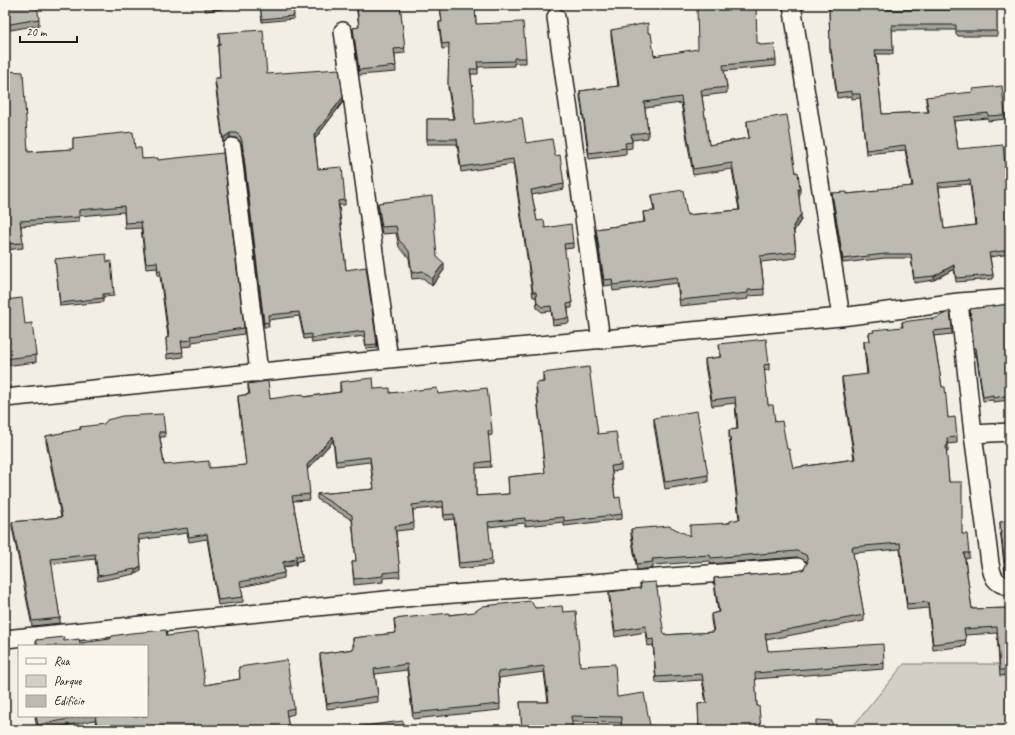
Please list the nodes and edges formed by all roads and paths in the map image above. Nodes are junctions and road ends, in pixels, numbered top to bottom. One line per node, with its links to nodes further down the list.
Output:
1 (792, 5): 7 (street)
2 (556, 18): 8 (street)
3 (343, 31): 9 (street)
4 (232, 146): 10 (street)
5 (1010, 298): 6 (street)
6 (959, 302): 7 (street); 13 (street)
7 (841, 317): 8 (street)
8 (601, 340): 9 (street)
9 (389, 358): 10 (street)
10 (259, 373): 11 (street)
11 (5, 398)
12 (1010, 432): 13 (street)
13 (973, 434): 15 (street)
14 (798, 567): 16 (street)
15 (1010, 586)
16 (5, 639)

